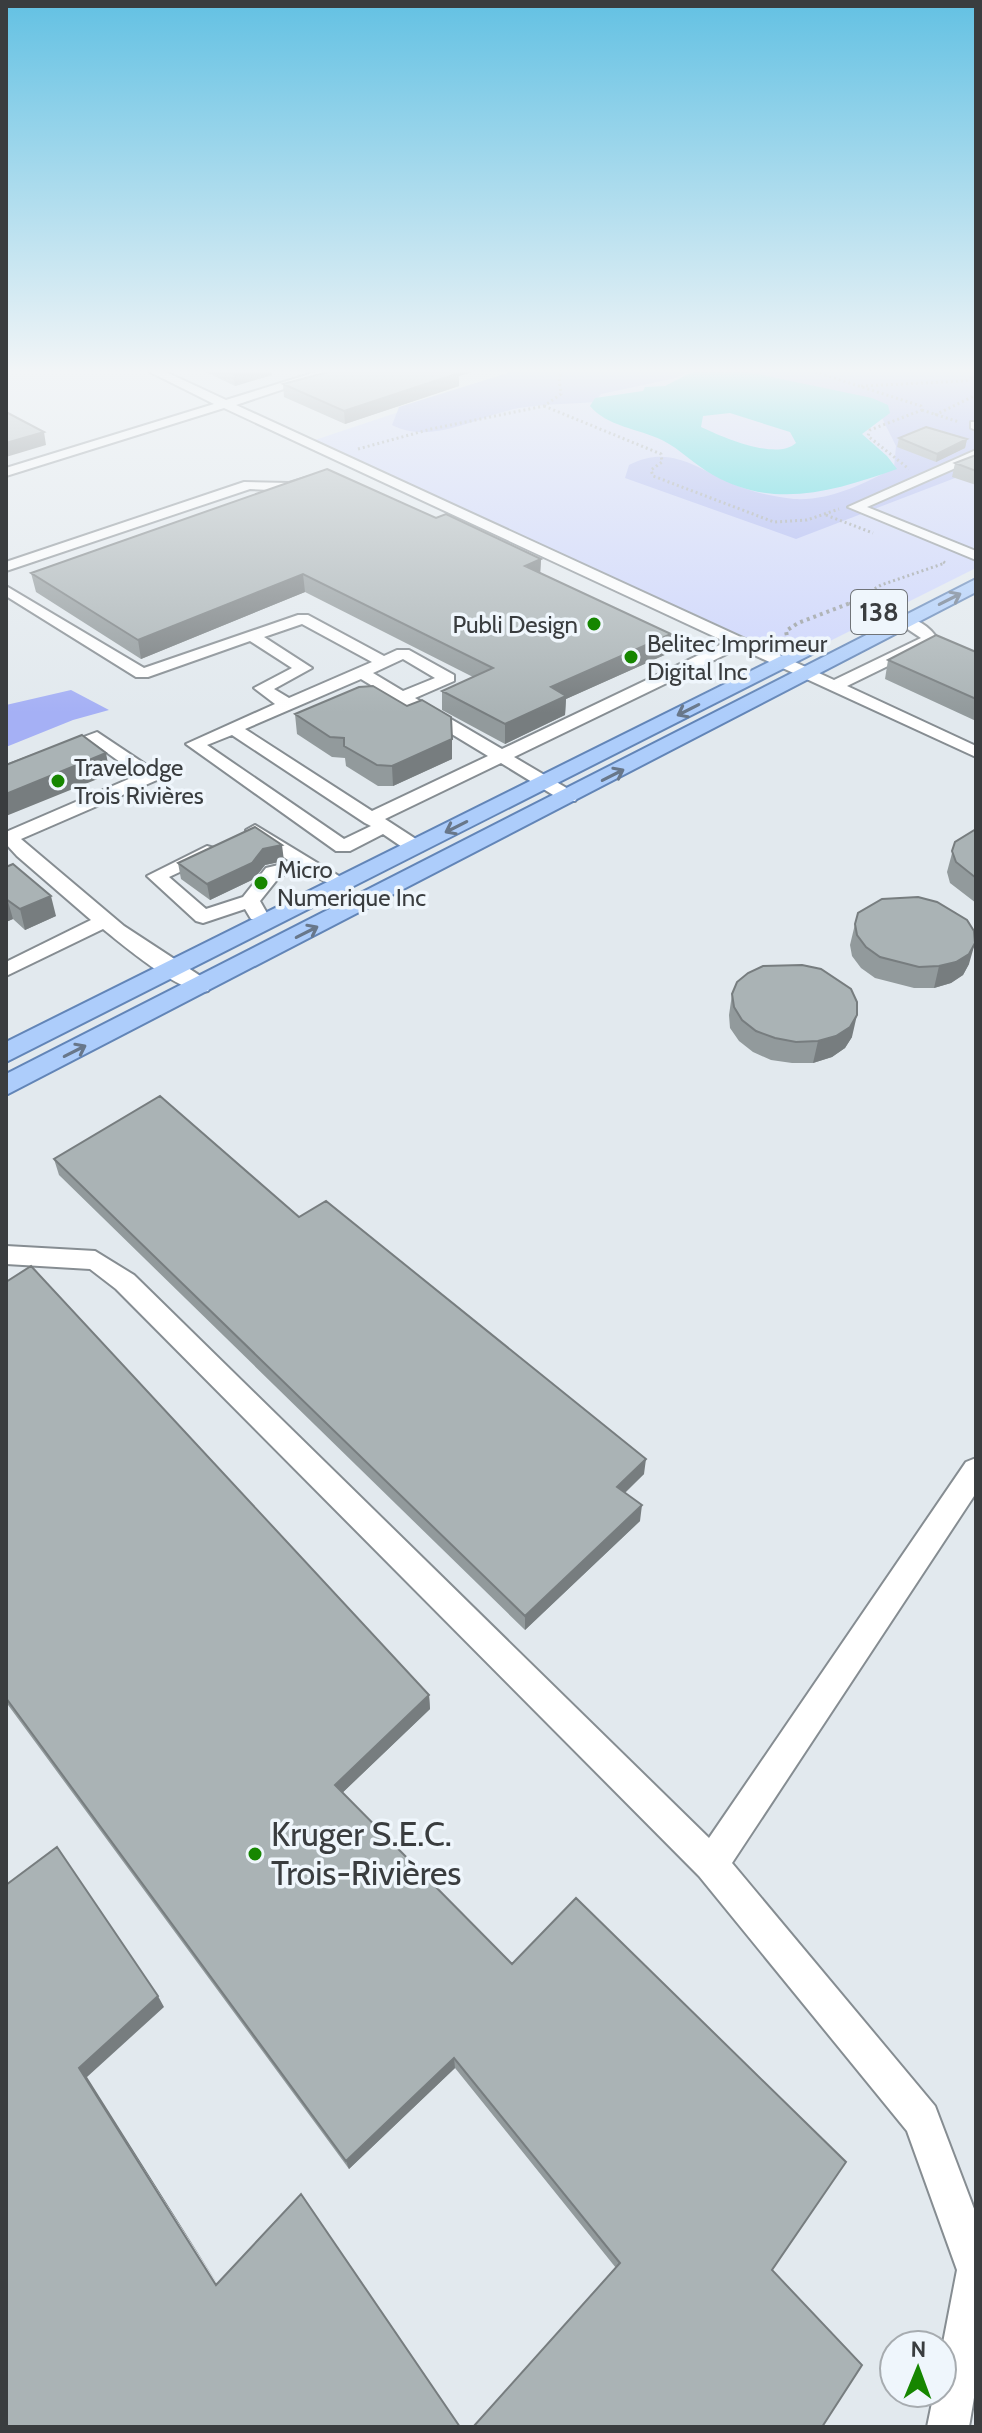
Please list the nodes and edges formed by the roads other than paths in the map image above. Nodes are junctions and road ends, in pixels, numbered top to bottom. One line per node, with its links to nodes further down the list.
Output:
1 (247, 486): 7 (street)
2 (260, 486): 3 (street)
3 (295, 486)
4 (402, 486): 13 (street)
5 (905, 486): 6 (street)
6 (972, 562)
7 (6, 567)
8 (976, 585): 10 (main road, 138, one-way to 8)
9 (6, 590): 11 (street)
10 (905, 622): 17 (main road, 138); 18 (street)
11 (254, 637): 14 (street); 20 (street)
12 (831, 637): 15 (main road, 138)
13 (739, 642): 15 (street); 23 (street)
14 (383, 662): 16 (street); 19 (street)
15 (783, 662): 17 (street); 25 (main road, 138, one-way to 25)
16 (362, 673): 19 (street); 20 (street)
17 (806, 673): 18 (street); 26 (main road, 138, one-way to 17)
18 (835, 686): 22 (street)
19 (403, 697): 23 (street)
20 (288, 705): 21 (street)
21 (233, 728): 27 (street); 27 (street)
22 (976, 752)
23 (501, 757): 25 (street); 27 (street)
24 (6, 772): 32 (street)
25 (544, 783): 26 (street); 28 (main road, 138, one-way to 28)
26 (569, 797): 36 (main road, 138, one-way to 26)
27 (378, 823): 28 (street)
28 (415, 847): 30 (main road, 138)
29 (306, 864): 30 (street); 31 (street); 31 (street)
30 (342, 884): 33 (main road, 138)
31 (250, 901): 33 (street)
32 (104, 921): 34 (street); 35 (street)
33 (263, 924): 35 (main road, 138)
34 (6, 970)
35 (170, 970): 36 (street); 37 (main road, 138)
36 (201, 986): 38 (main road, 138, one-way to 36)
37 (6, 1053)
38 (6, 1086)
39 (6, 1255): 41 (street)
40 (976, 1470): 41 (street)
41 (711, 1864): 42 (street)
42 (976, 2270): 43 (street)
43 (948, 2427)

